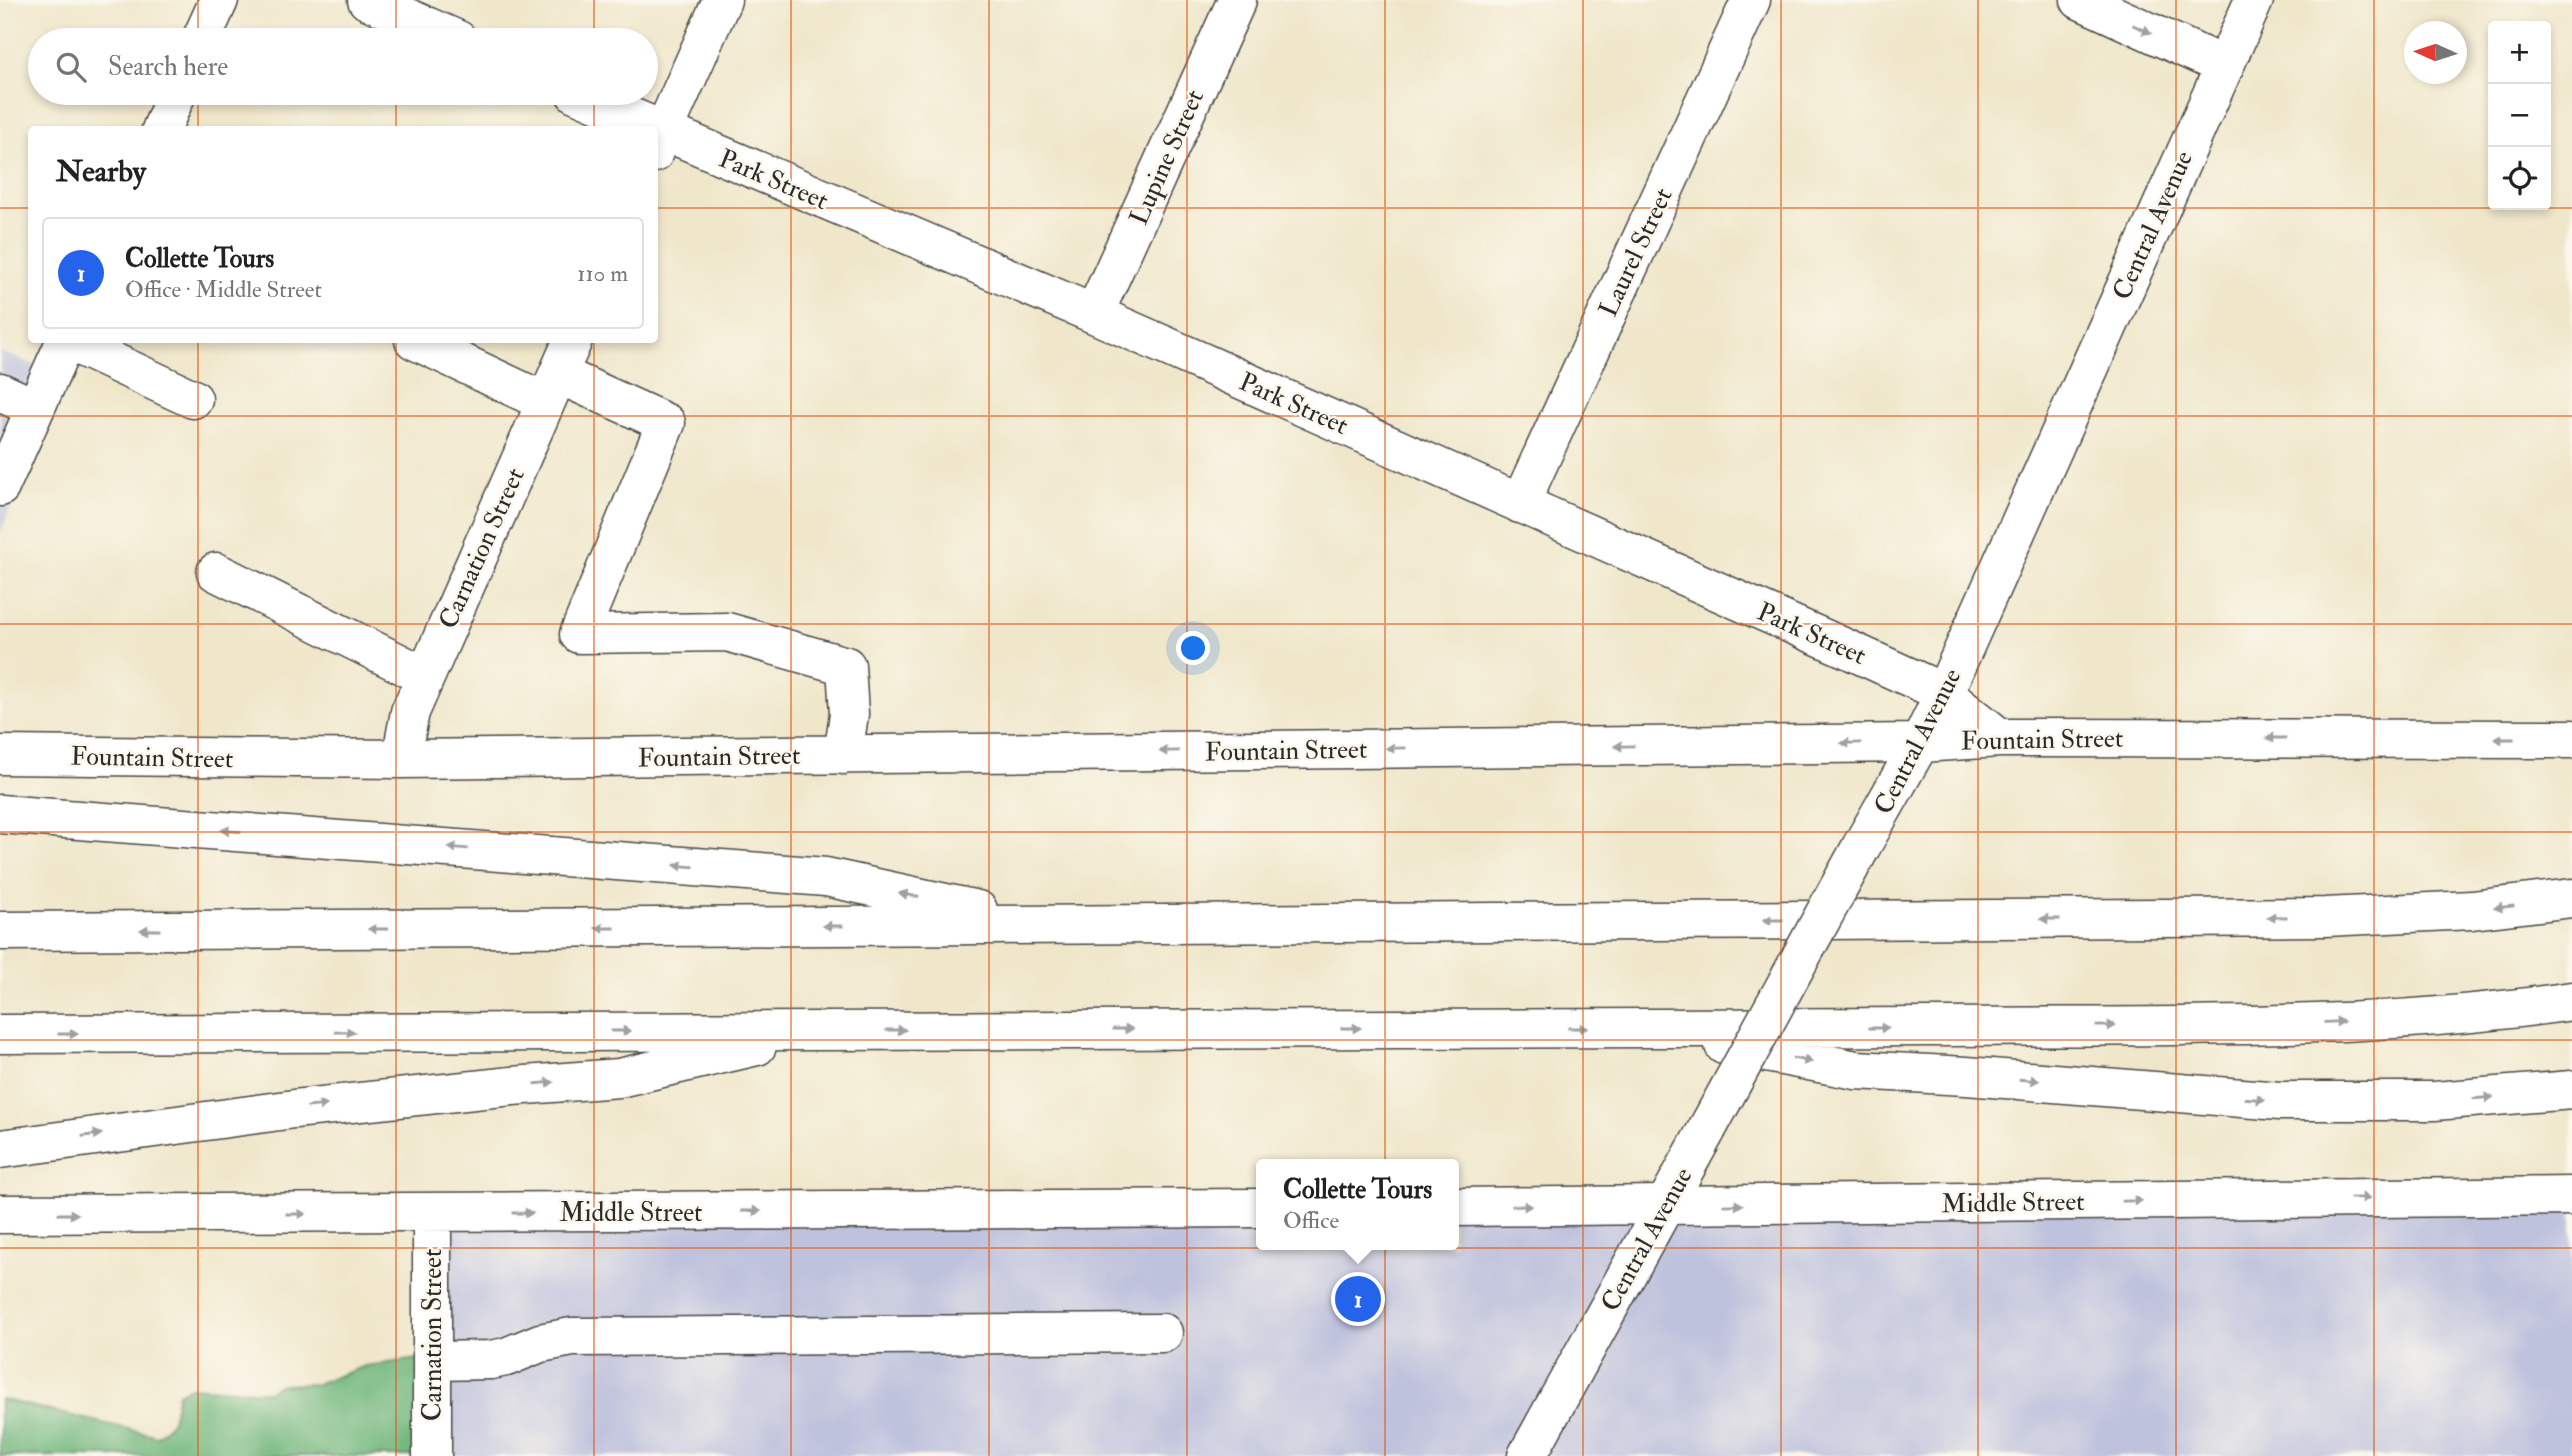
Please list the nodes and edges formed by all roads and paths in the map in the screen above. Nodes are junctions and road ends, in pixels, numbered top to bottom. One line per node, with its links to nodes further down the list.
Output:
1 (219, 0): 8 (main road)
2 (368, 0): 9 (main road)
3 (722, 0): 15 (main road)
4 (1237, 0): 16 (main road, Lupine Street)
5 (1751, 0): 25 (main road, Laurel Street)
6 (2080, 0): 10 (main road, one-way to 10)
7 (2254, 0): 10 (main road, Central Avenue)
8 (206, 28)
9 (431, 28)
10 (2224, 66): 28 (main road, Central Avenue)
11 (172, 105): 13 (main road)
12 (596, 105): 14 (main road, Park Street)
13 (163, 126)
14 (632, 126)
15 (659, 142): 16 (main road, Park Street)
16 (1094, 314): 25 (main road, Park Street)
17 (65, 343): 23 (main road)
18 (73, 343): 22 (main road)
19 (428, 343): 20 (main road)
20 (559, 372): 27 (main road, Carnation Street); 33 (main road)
21 (0, 392): 23 (main road)
22 (193, 398)
23 (36, 408): 24 (main road)
24 (0, 487)
25 (1520, 504): 28 (main road, Park Street)
26 (216, 572): 27 (main road)
27 (425, 676): 34 (main road, Carnation Street)
28 (1944, 693): 29 (main road, Park Street); 31 (main road, Central Avenue)
29 (2000, 738): 30 (main road, Fountain Street, one-way to 29); 31 (main road, Fountain Street)
30 (2572, 739)
31 (1920, 743): 33 (main road, Fountain Street, one-way to 33); 46 (main road, Central Avenue, bridge)
32 (0, 755): 34 (main road, Fountain Street)
33 (843, 755): 34 (main road, Fountain Street)
34 (401, 759)
35 (0, 814): 37 (main road, one-way to 35)
36 (2572, 898): 37 (main road, one-way to 37)
37 (1048, 925): 38 (main road, one-way to 38)
38 (0, 931)
39 (2572, 1000): 40 (main road, one-way to 39)
40 (1639, 1028): 41 (main road, one-way to 40); 43 (main road, one-way to 43)
41 (827, 1030): 42 (main road, one-way to 41); 44 (main road, one-way to 41)
42 (0, 1034)
43 (2572, 1090)
44 (0, 1149)
45 (2572, 1196): 46 (main road, Middle Street, one-way to 45)
46 (1665, 1205): 47 (main road, Middle Street, one-way to 46); 54 (main road, Central Avenue)
47 (1459, 1207)
48 (1256, 1208): 49 (main road, Middle Street, one-way to 48)
49 (432, 1213): 50 (main road, Middle Street, one-way to 49); 52 (main road, Carnation Street)
50 (0, 1214)
51 (1163, 1333): 52 (main road)
52 (432, 1361): 53 (main road, Carnation Street)
53 (432, 1456)
54 (1527, 1456)

